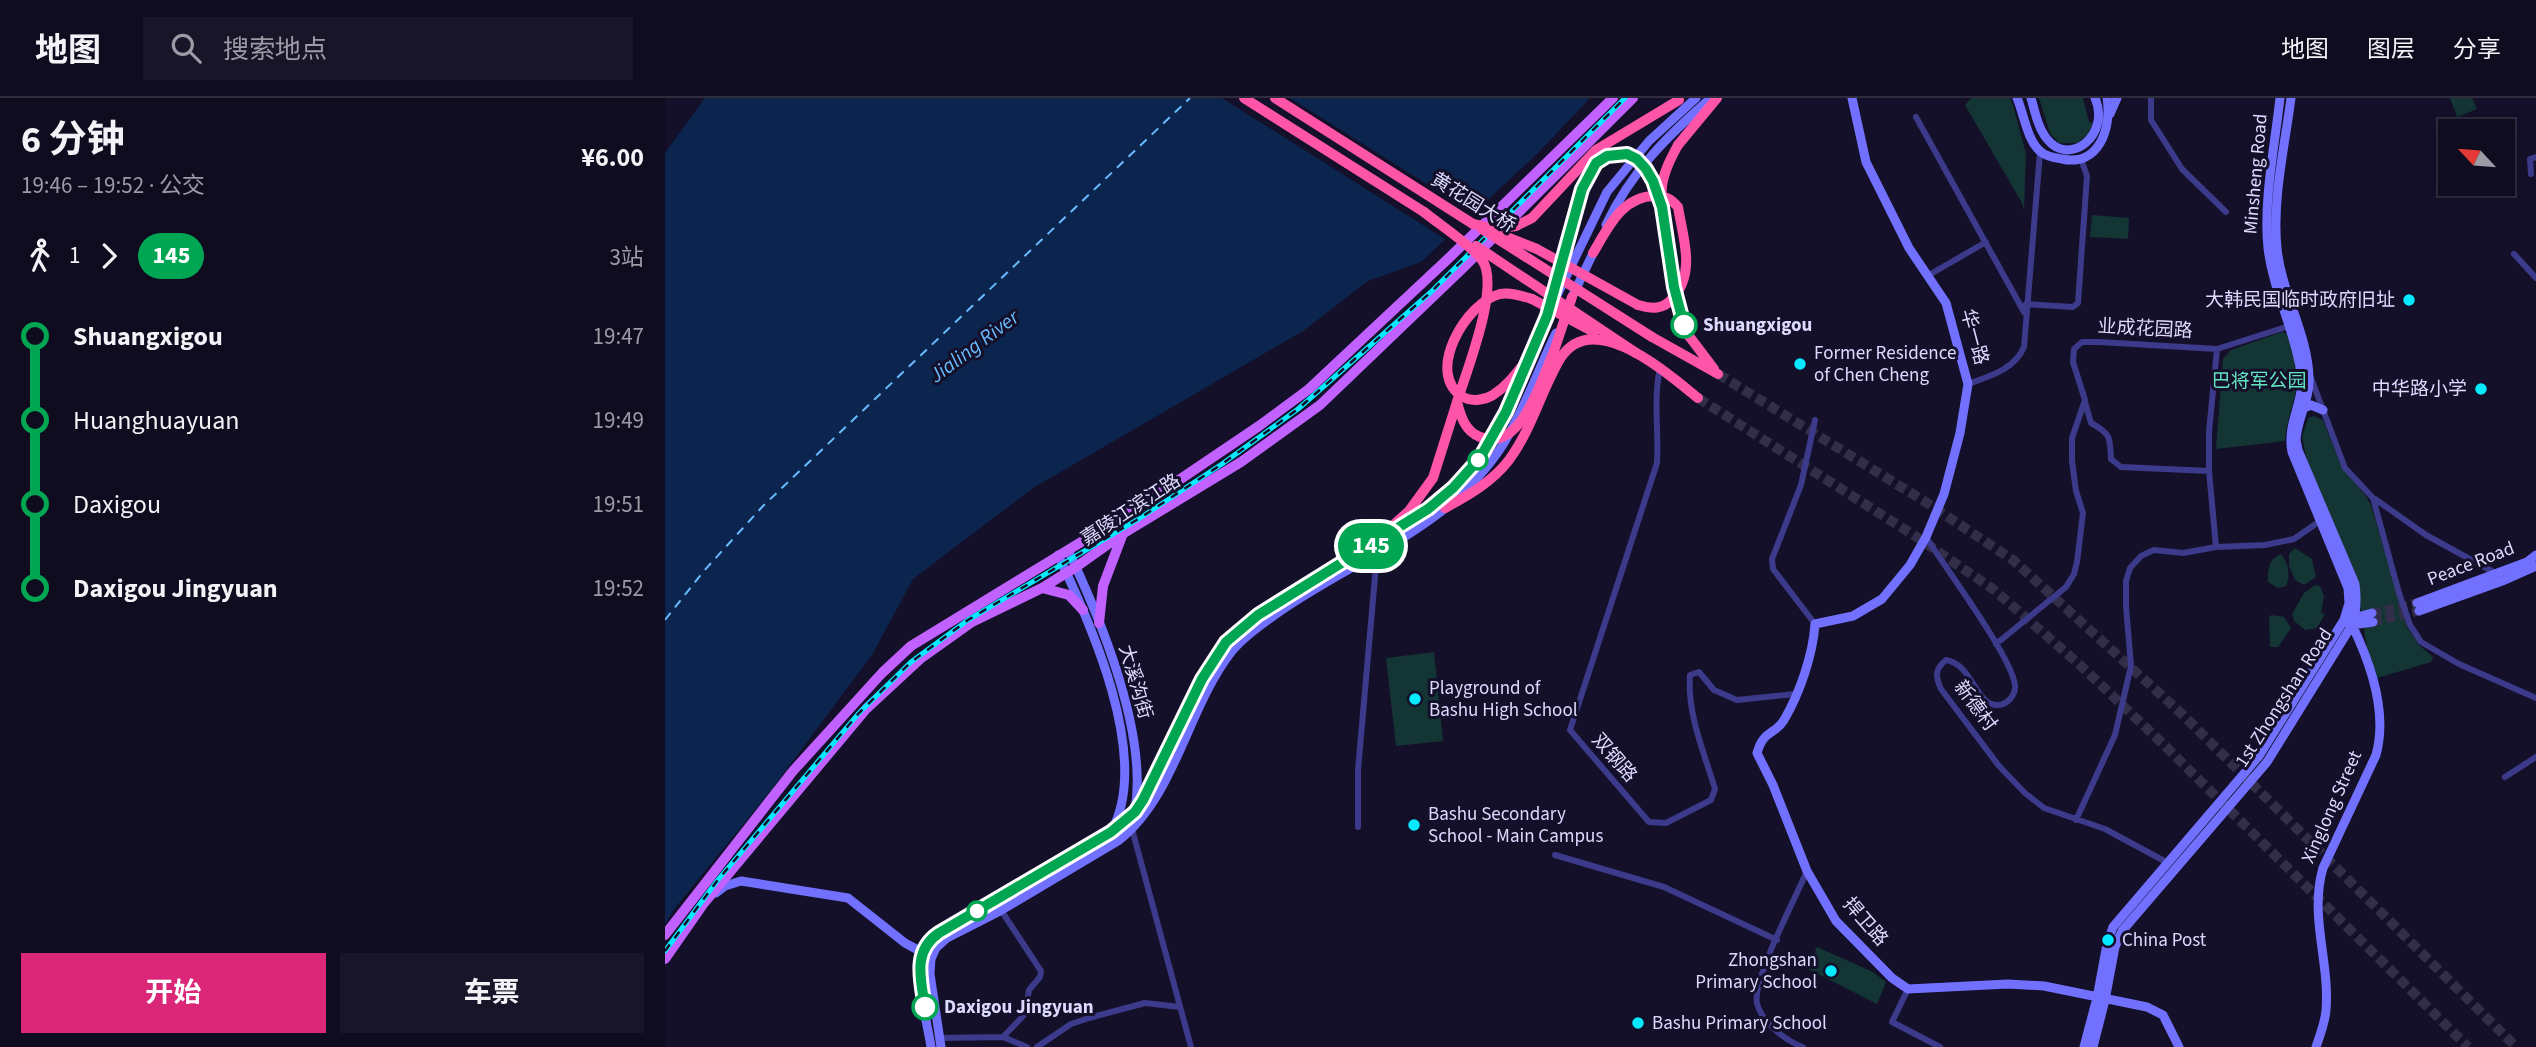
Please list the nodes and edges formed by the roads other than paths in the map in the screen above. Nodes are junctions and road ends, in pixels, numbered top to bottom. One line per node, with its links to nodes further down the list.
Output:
1 (1244, 98): 24 (highway)
2 (1275, 98): 26 (highway, 黄花园大桥)
3 (1613, 98): 59 (main road, 嘉陵江滨江路)
4 (1633, 98): 55 (main road, 嘉陵江滨江路)
5 (1696, 98): 18 (main road)
6 (1711, 98): 21 (main road)
7 (1717, 98): 23 (highway, bridge)
8 (1852, 98): 30 (main road, 华一路)
9 (2017, 98): 17 (main road)
10 (2031, 98): 15 (main road)
11 (2151, 98): 25 (street)
12 (2280, 98): 36 (main road, Minsheng Road)
13 (2291, 98): 36 (main road, Minsheng Road)
14 (1681, 99): 26 (highway, bridge)
15 (2104, 99): 20 (main road)
16 (1916, 117): 27 (street)
17 (2040, 152): 20 (main road); 33 (street)
18 (1636, 155): 21 (main road); 35 (main road)
19 (2536, 157): 22 (street)
20 (2081, 159): 33 (street)
21 (1635, 174): 28 (main road)
22 (2532, 174)
23 (1662, 207): 26 (highway, 黄花园大桥, bridge); 35 (highway, bridge)
24 (1424, 212): 39 (highway, bridge); 46 (highway, bridge)
25 (2226, 212)
26 (1473, 223): 28 (highway, bridge)
27 (1986, 242): 30 (street); 34 (street)
28 (1593, 253): 32 (main road)
29 (2514, 254): 31 (street)
30 (1930, 275): 43 (main road, 华一路)
31 (2536, 278)
32 (1572, 297): 46 (highway, bridge); 53 (main road)
33 (2026, 304): 34 (street)
34 (2025, 314): 43 (street)
35 (1547, 316): 40 (main road)
36 (2294, 324): 38 (street, 业成花园路); 42 (main road, Minsheng Road)
37 (1615, 343): 39 (highway, bridge); 40 (highway, bridge); 53 (highway)
38 (2217, 349): 45 (street, 业成花园路); 51 (street)
39 (1636, 353): 41 (highway)
40 (1531, 355): 58 (main road)
41 (1657, 366): 44 (highway); 72 (street, 双钢路)
42 (2306, 374): 47 (main road); 48 (street); 49 (main road, 1st Zhongshan Road)
43 (1968, 384): 56 (main road, 华一路)
44 (1698, 398)
45 (2085, 400): 51 (street); 71 (street)
46 (1458, 402): 58 (highway)
47 (2303, 407): 48 (main road); 49 (main road)
48 (2325, 414): 49 (main road); 52 (street)
49 (2296, 419): 54 (main road, 1st Zhongshan Road); 68 (main road, 1st Zhongshan Road)
50 (1815, 420): 70 (street)
51 (2209, 471): 57 (street)
52 (2374, 498): 63 (street); 73 (street)
53 (1445, 508): 58 (main road)
54 (2320, 521): 57 (street); 68 (main road, 1st Zhongshan Road)
55 (1124, 533): 62 (main road, 嘉陵江滨江路); 69 (main road)
56 (1926, 537): 70 (main road, 华一路); 71 (street, 新德村)
57 (2215, 547): 80 (street)
58 (1374, 549): 77 (main road); 78 (main road); 81 (street)
59 (1063, 553): 62 (main road, 大溪沟街); 90 (main road, 嘉陵江滨江路)
60 (2536, 555): 63 (main road, Peace Road)
61 (2536, 566): 64 (main road, Peace Road)
62 (1071, 570): 65 (main road, 嘉陵江滨江路); 66 (main road, 大溪沟街); 69 (main road, 大溪沟街)
63 (2496, 574): 64 (street); 64 (main road, Peace Road)
64 (2505, 580)
65 (1042, 589): 66 (main road); 88 (main road, 嘉陵江滨江路)
66 (1083, 610): 75 (main road, 大溪沟街)
67 (2373, 617): 68 (main road)
68 (2350, 621): 85 (main road, 1st Zhongshan Road); 96 (main road, 1st Zhongshan Road); 108 (main road, Xinglong Street)
69 (1099, 623): 78 (main road, 大溪沟街)
70 (1815, 624): 72 (main road)
71 (1996, 643): 80 (street, 新德村)
72 (1795, 694): 86 (main road, 捍卫路)
73 (2536, 698)
74 (2536, 757): 76 (street)
75 (1124, 766): 78 (main road); 83 (main road, 大溪沟街)
76 (2505, 777)
77 (1161, 786): 78 (main road); 82 (main road)
78 (1140, 800): 79 (main road, 大溪沟街)
79 (1135, 812): 82 (main road, 大溪沟街); 83 (main road)
80 (2076, 820): 85 (street, 新德村)
81 (1358, 827)
82 (1132, 829): 89 (main road); 97 (street)
83 (1111, 832): 87 (main road)
84 (1555, 855): 91 (street)
85 (2168, 863): 96 (main road, 1st Zhongshan Road)
86 (1807, 871): 91 (street); 95 (main road, 捍卫路)
87 (995, 901): 89 (street); 93 (main road)
88 (704, 903): 93 (main road); 94 (main road, 嘉陵江滨江路)
89 (1000, 911): 92 (main road); 98 (street)
90 (665, 934)
91 (1777, 940): 103 (street)
92 (936, 948): 93 (main road); 99 (main road)
93 (923, 951): 99 (main road)
94 (665, 959)
95 (1908, 989): 96 (main road); 104 (street)
96 (2101, 999): 105 (main road, 1st Zhongshan Road); 106 (main road, 1st Zhongshan Road); 107 (main road)
97 (1180, 1007): 101 (street); 102 (street)
98 (1003, 1037): 99 (street); 100 (street)
99 (935, 1043)
100 (1027, 1047)
101 (1037, 1047)
102 (1191, 1047)
103 (1803, 1047)
104 (1940, 1047)
105 (2084, 1047)
106 (2093, 1047)
107 (2179, 1047)
108 (2316, 1047)

